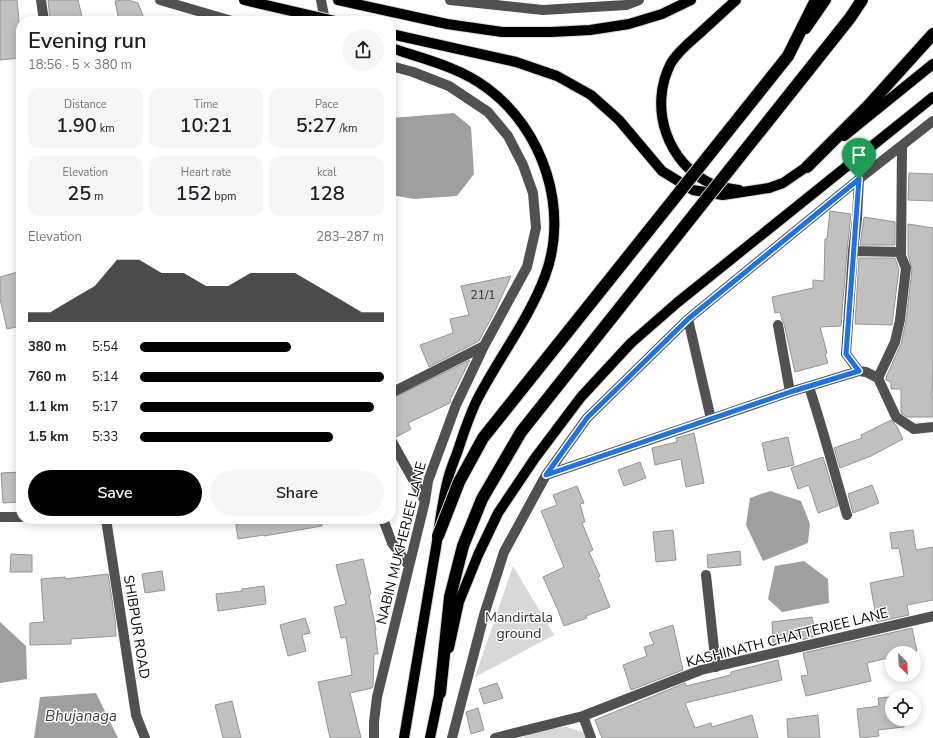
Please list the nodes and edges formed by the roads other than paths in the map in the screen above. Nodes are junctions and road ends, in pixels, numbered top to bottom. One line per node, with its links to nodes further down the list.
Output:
1 (41, 0): 14 (street)
2 (160, 0): 15 (street)
3 (244, 0): 13 (main road, bridge)
4 (321, 0): 18 (street)
5 (338, 0): 8 (main road)
6 (450, 0): 7 (street)
7 (639, 0)
8 (691, 0)
9 (736, 0): 30 (main road)
10 (816, 0): 22 (highway)
11 (826, 0): 22 (main road)
12 (862, 0): 56 (highway, bridge)
13 (262, 4): 16 (main road, bridge); 17 (main road, bridge)
14 (43, 16)
15 (215, 16)
16 (297, 16)
17 (314, 16)
18 (324, 16)
19 (933, 34): 28 (highway)
20 (396, 35): 30 (main road)
21 (396, 50): 51 (main road, bridge)
22 (788, 56): 51 (highway, bridge)
23 (933, 64): 28 (main road)
24 (396, 67): 35 (street, NABIN MUKHERJEE LANE)
25 (933, 97): 56 (main road)
26 (933, 121): 27 (street)
27 (902, 146): 29 (street); 32 (street)
28 (807, 167): 30 (main road)
29 (859, 179): 31 (street); 33 (street)
30 (755, 190)
31 (853, 251): 32 (street); 36 (street)
32 (901, 252): 37 (street)
33 (688, 319): 41 (street); 44 (street)
34 (778, 325): 40 (street)
35 (484, 346): 39 (street); 45 (street, NABIN MUKHERJEE LANE)
36 (859, 371): 37 (street); 38 (street)
37 (878, 378): 42 (street)
38 (809, 387): 40 (street); 46 (street)
39 (396, 390)
40 (790, 392): 41 (street)
41 (711, 419): 44 (street)
42 (933, 427)
43 (396, 449): 45 (street)
44 (546, 475): 62 (street)
45 (425, 501): 52 (street, NABIN MUKHERJEE LANE)
46 (847, 515)
47 (0, 516): 48 (street)
48 (16, 517)
49 (107, 524): 58 (street, SHIBPUR ROAD)
50 (385, 524): 52 (street)
51 (438, 536): 60 (main road)
52 (409, 566): 59 (street, NABIN MUKHERJEE LANE)
53 (706, 575): 55 (street)
54 (933, 616): 55 (street, KASHINATH CHATTERJEE LANE)
55 (716, 667): 57 (street, KASHINATH CHATTERJEE LANE)
56 (440, 693): 61 (main road)
57 (583, 716): 63 (street); 64 (street)
58 (145, 738)
59 (374, 738)
60 (404, 738)
61 (430, 738)
62 (452, 738)
63 (496, 738)
64 (591, 738)

